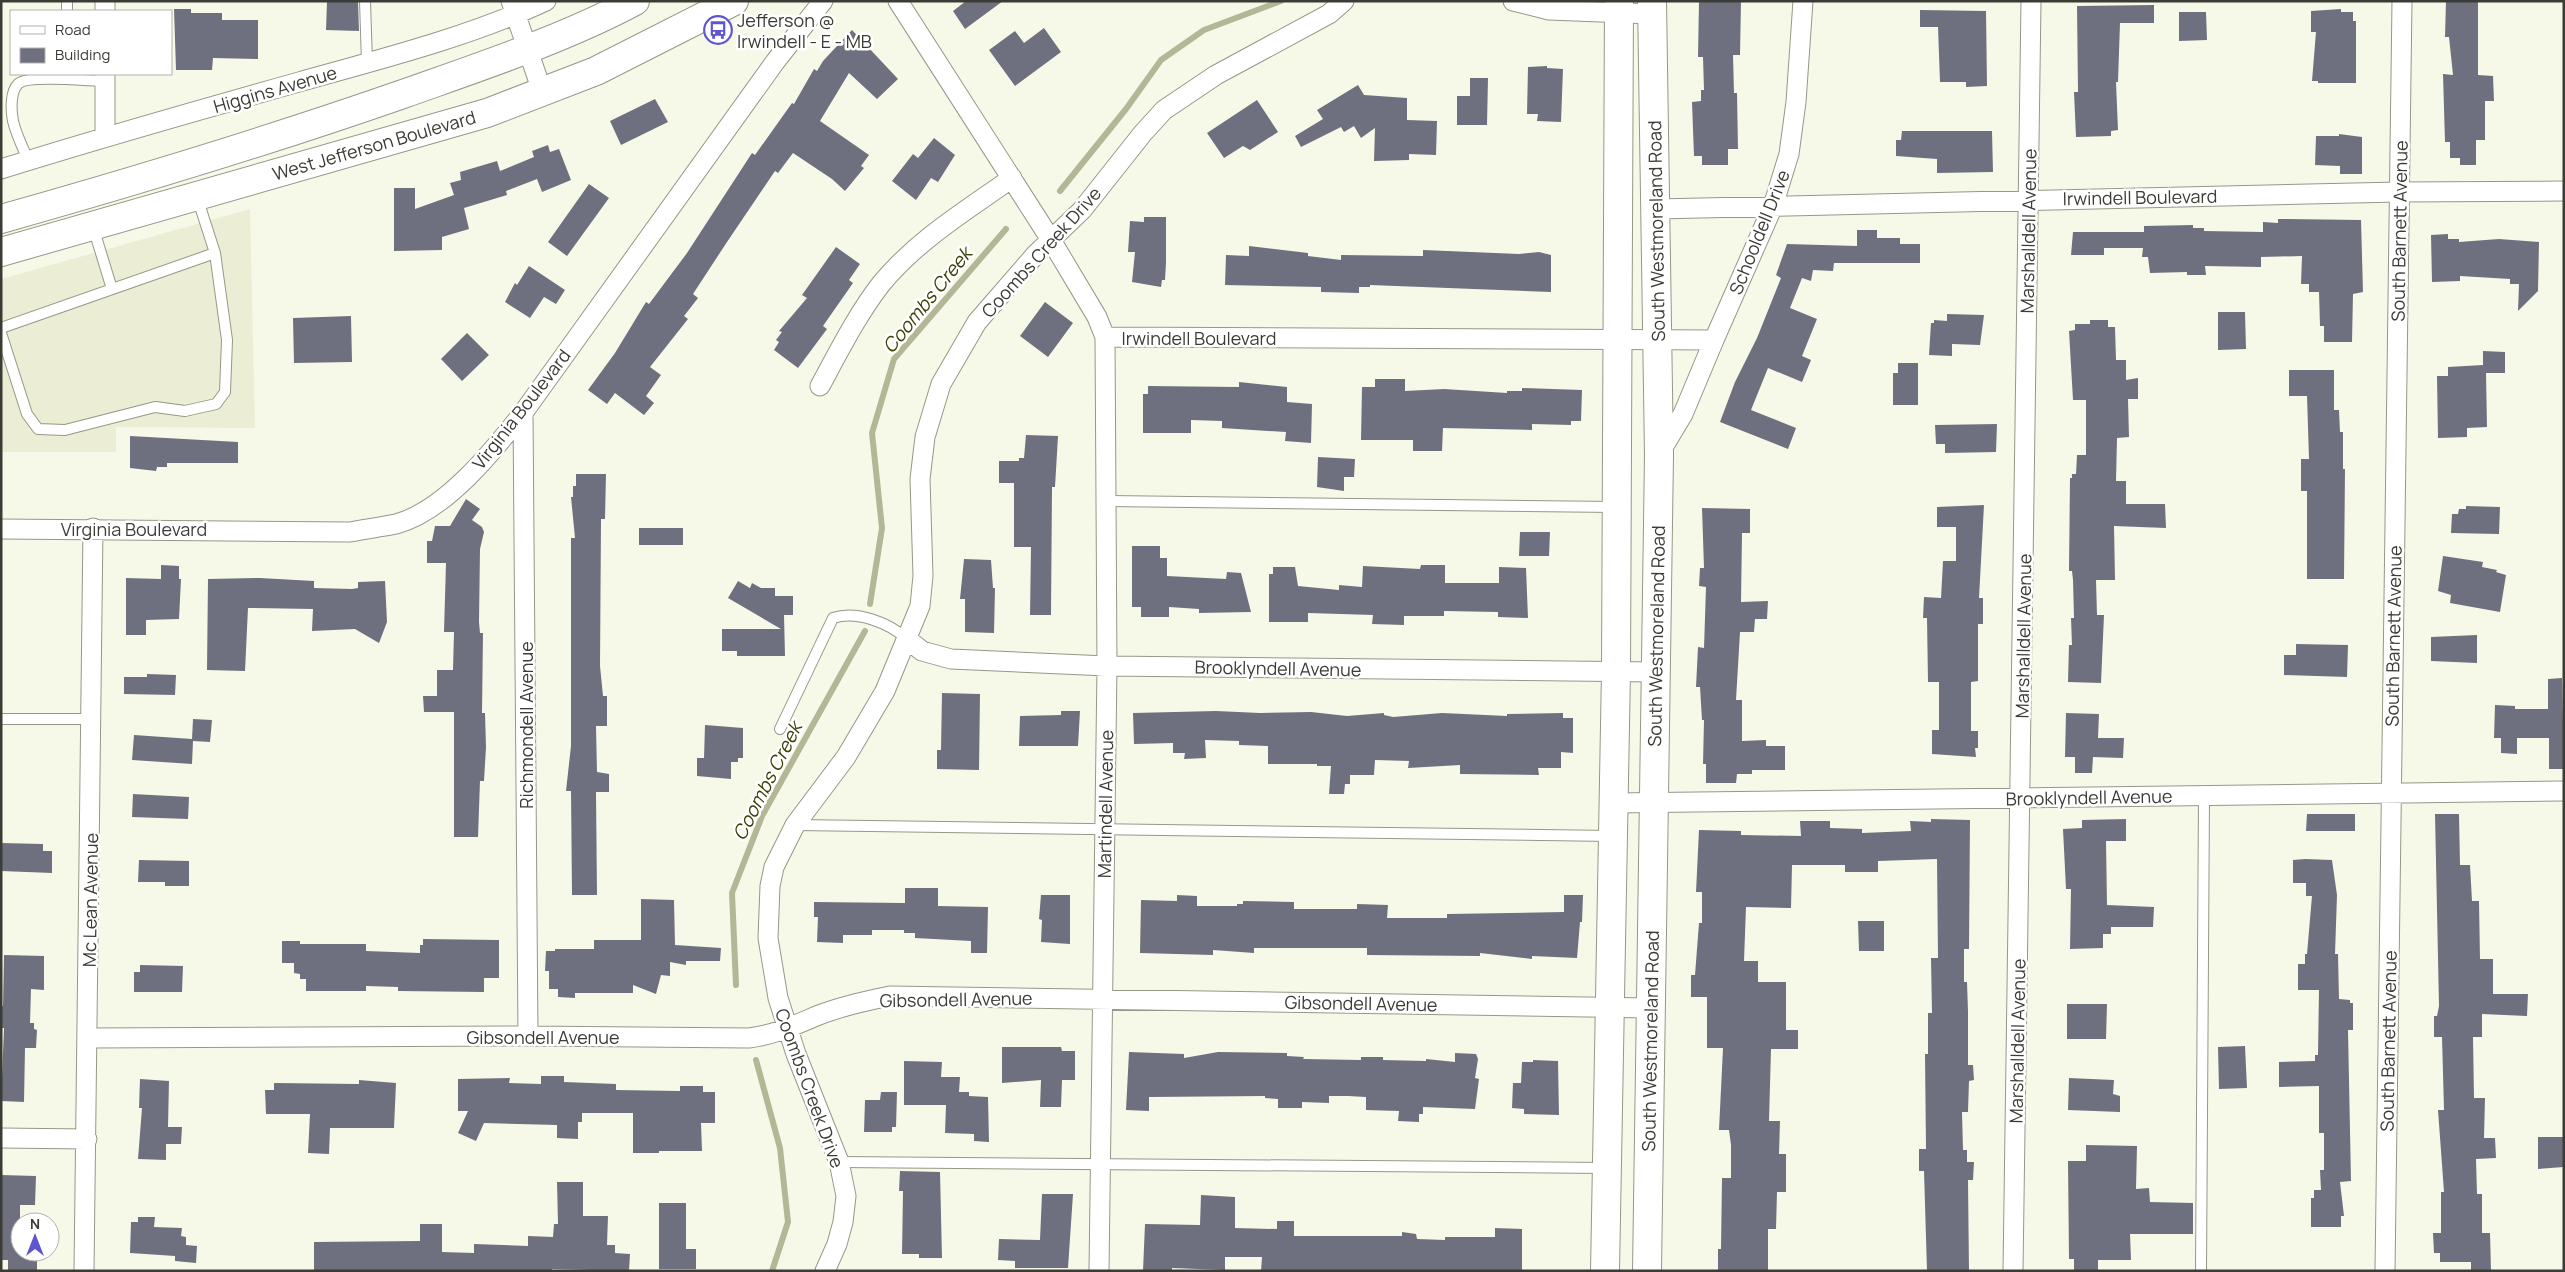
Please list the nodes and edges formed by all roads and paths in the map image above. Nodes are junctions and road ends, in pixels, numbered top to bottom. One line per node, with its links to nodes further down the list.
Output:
1 (365, 1): 18 (lane)
2 (546, 1): 16 (street, Higgins Avenue)
3 (635, 1): 17 (main road, West Jefferson Boulevard)
4 (734, 1): 21 (main road, West Jefferson Boulevard)
5 (823, 1): 48 (street, Virginia Boulevard)
6 (898, 1): 27 (street, Irwindell Boulevard)
7 (1344, 1): 37 (street, Coombs Creek Drive)
8 (1513, 1): 12 (street)
9 (1803, 1): 33 (street, Schooldell Drive)
10 (2031, 1): 32 (street, Marshalldell Avenue)
11 (2402, 1): 29 (street, South Barnett Avenue)
12 (1538, 4): 13 (street)
13 (1571, 6): 14 (street)
14 (1619, 7): 15 (street); 44 (main road, South Westmoreland Road)
15 (1652, 7): 34 (main road, South Westmoreland Road)
16 (513, 8): 17 (street); 18 (street, Higgins Avenue)
17 (527, 48): 21 (street); 23 (main road, West Jefferson Boulevard)
18 (367, 63): 22 (street, Higgins Avenue)
19 (66, 77): 20 (lane); 24 (lane)
20 (105, 77): 22 (street)
21 (543, 94): 26 (main road, West Jefferson Boulevard)
22 (105, 136): 24 (street, Higgins Avenue)
23 (266, 139): 26 (main road); 31 (main road, West Jefferson Boulevard)
24 (28, 160): 25 (street, Higgins Avenue)
25 (1, 169)
26 (277, 172): 30 (main road, West Jefferson Boulevard)
27 (1012, 178): 37 (street, Irwindell Boulevard); 47 (street)
28 (2564, 191): 29 (street, Irwindell Boulevard)
29 (2399, 192): 32 (street, Irwindell Boulevard); 62 (street, South Barnett Avenue)
30 (197, 195): 36 (main road, West Jefferson Boulevard); 39 (lane)
31 (83, 196): 35 (main road, West Jefferson Boulevard); 36 (main road)
32 (2028, 200): 33 (street, Irwindell Boulevard); 64 (street, Marshalldell Avenue)
33 (1773, 206): 34 (street, Irwindell Boulevard); 46 (street, Schooldell Drive)
34 (1656, 209): 45 (main road, South Westmoreland Road)
35 (1, 218)
36 (92, 226): 38 (main road, West Jefferson Boulevard); 40 (lane)
37 (1051, 240): 43 (street, Irwindell Boulevard); 54 (street, Coombs Creek Drive)
38 (1, 252)
39 (215, 253): 40 (lane); 42 (lane)
40 (112, 289): 41 (lane)
41 (1, 328)
42 (1, 334)
43 (1105, 338): 44 (street, Irwindell Boulevard); 50 (street, Martindell Avenue)
44 (1618, 338): 45 (street, Irwindell Boulevard); 51 (main road, South Westmoreland Road)
45 (1658, 339): 46 (street); 49 (main road, South Westmoreland Road)
46 (1714, 340): 49 (street, Schooldell Drive)
47 (820, 386)
48 (523, 413): 52 (street, Virginia Boulevard); 74 (street, Richmondell Avenue)
49 (1659, 455): 57 (main road, South Westmoreland Road)
50 (1107, 501): 51 (lane); 55 (street, Martindell Avenue)
51 (1617, 507): 56 (main road, South Westmoreland Road)
52 (93, 528): 53 (street, Virginia Boulevard); 59 (street, Mc Lean Avenue)
53 (1, 529)
54 (907, 640): 55 (street, Brooklyndell Avenue); 60 (lane); 67 (street, Coombs Creek Drive)
55 (1107, 666): 56 (street, Brooklyndell Avenue); 68 (street, Martindell Avenue)
56 (1616, 671): 57 (street, Brooklyndell Avenue); 65 (main road, South Westmoreland Road)
57 (1655, 672): 66 (main road, South Westmoreland Road)
58 (1, 719): 59 (lane)
59 (92, 719): 75 (street, Mc Lean Avenue)
60 (780, 728)
61 (2564, 791): 62 (street, Brooklyndell Avenue)
62 (2391, 792): 63 (street, Brooklyndell Avenue); 88 (street, South Barnett Avenue)
63 (2204, 796): 64 (street, Brooklyndell Avenue); 87 (lane)
64 (2021, 798): 66 (street, Brooklyndell Avenue); 86 (street, Marshalldell Avenue)
65 (1614, 803): 66 (street, Brooklyndell Avenue); 69 (main road, South Westmoreland Road)
66 (1654, 803): 72 (main road, South Westmoreland Road)
67 (795, 825): 68 (lane); 73 (street, Coombs Creek Drive)
68 (1104, 830): 69 (lane); 70 (street, Martindell Avenue)
69 (1613, 836): 71 (main road, South Westmoreland Road)
70 (1102, 999): 71 (street, Gibsondell Avenue); 73 (street, Gibsondell Avenue); 79 (street, Martindell Avenue)
71 (1610, 1008): 72 (street, Gibsondell Avenue); 80 (main road, South Westmoreland Road)
72 (1650, 1008): 85 (main road, South Westmoreland Road)
73 (787, 1029): 74 (street, Gibsondell Avenue); 78 (street, Coombs Creek Drive)
74 (528, 1036): 75 (street, Gibsondell Avenue)
75 (88, 1038): 77 (street, Mc Lean Avenue)
76 (1, 1138): 77 (street)
77 (87, 1139): 81 (street, Mc Lean Avenue)
78 (839, 1162): 79 (lane); 82 (street, Coombs Creek Drive)
79 (1099, 1162): 80 (lane); 83 (street, Martindell Avenue)
80 (1607, 1168): 84 (main road, South Westmoreland Road)
81 (84, 1271)
82 (824, 1271)
83 (1099, 1271)
84 (1605, 1271)
85 (1647, 1271)
86 (2013, 1271)
87 (2201, 1271)
88 (2385, 1271)

